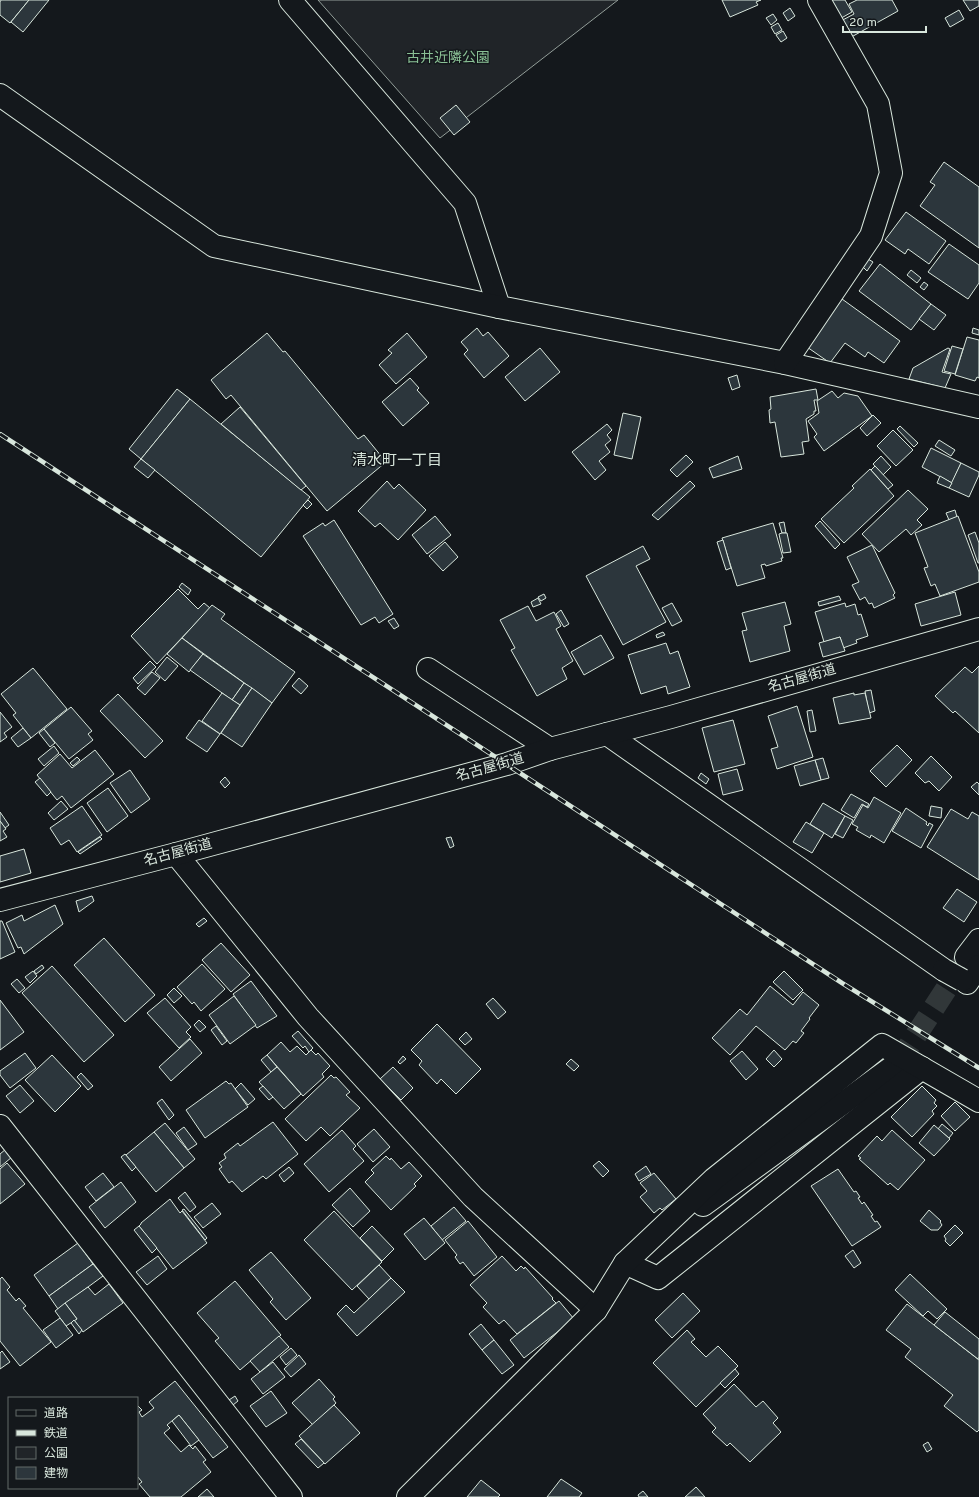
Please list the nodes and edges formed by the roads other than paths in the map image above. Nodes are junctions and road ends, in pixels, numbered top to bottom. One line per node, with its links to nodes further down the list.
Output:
1 (290, 0): 4 (street)
2 (819, 0): 5 (street)
3 (0, 95): 4 (street)
4 (499, 307): 5 (street)
5 (785, 363): 6 (street)
6 (979, 407)
7 (979, 629): 9 (street, 名古屋街道)
8 (428, 669): 10 (street)
9 (607, 734): 10 (street, 名古屋街道); 13 (street)
10 (550, 750): 11 (street, 名古屋街道)
11 (176, 854): 12 (street, 名古屋街道); 19 (street)
12 (0, 900)
13 (968, 969)
14 (898, 1063): 18 (street)
15 (922, 1068): 16 (street); 18 (street); 18 (street)
16 (979, 1101)
17 (0, 1126): 20 (street)
18 (625, 1263): 19 (street)
19 (596, 1310): 21 (street)
20 (291, 1497)
21 (408, 1497)

